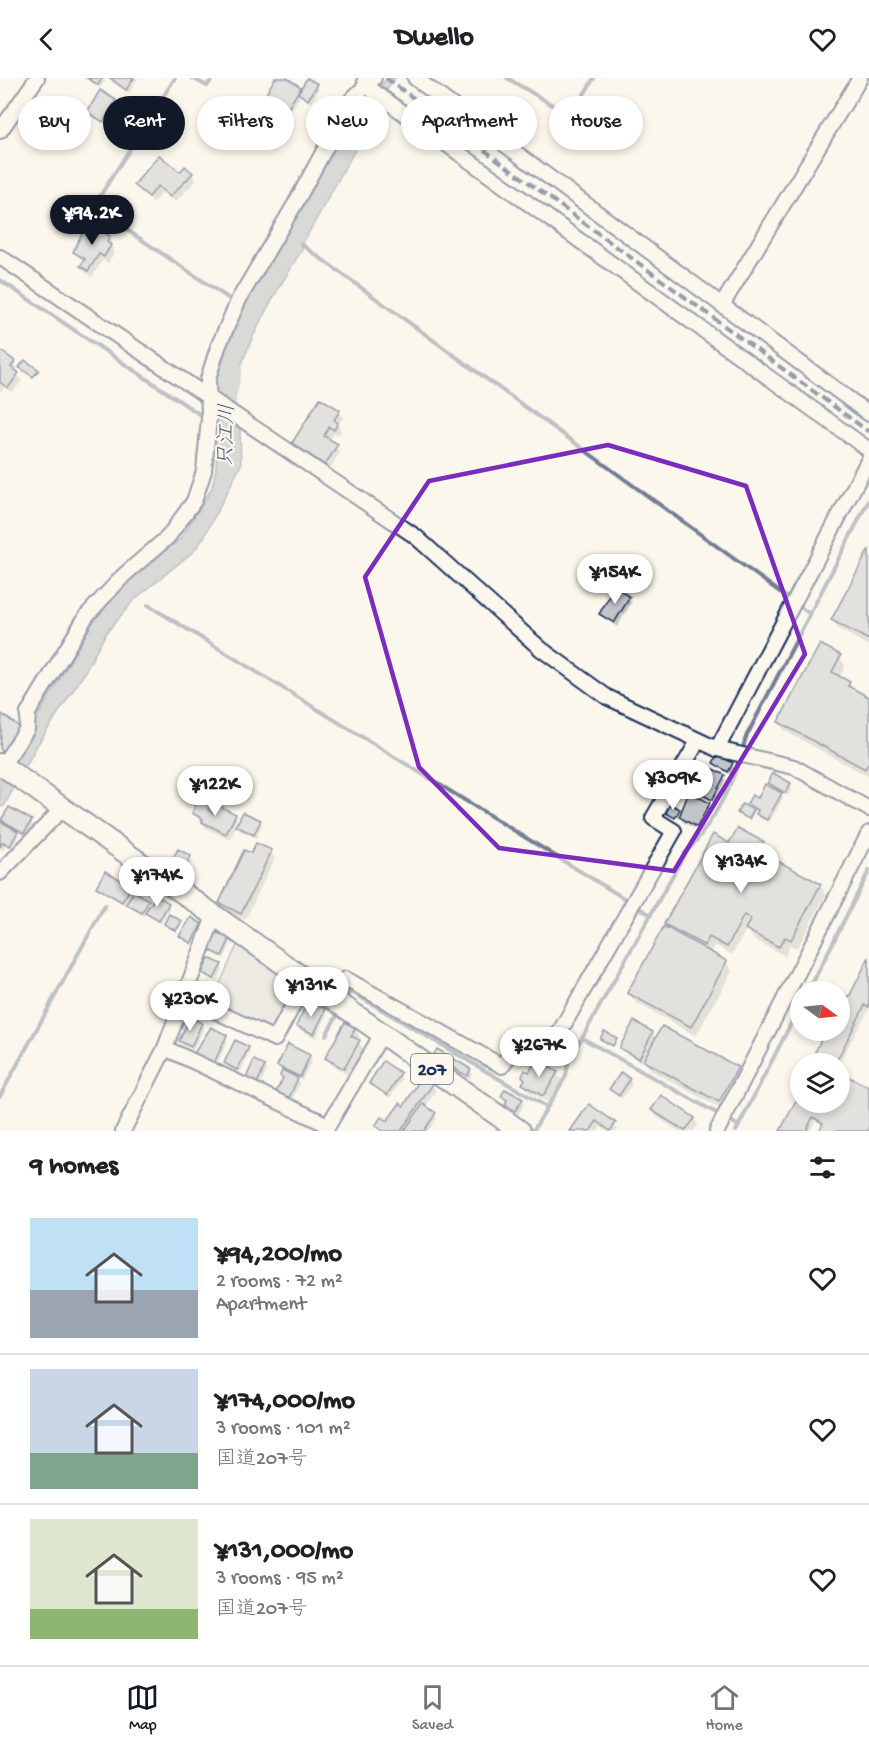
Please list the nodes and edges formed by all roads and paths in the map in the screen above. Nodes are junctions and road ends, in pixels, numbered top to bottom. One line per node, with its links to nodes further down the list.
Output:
1 (38, 78): 5 (street)
2 (415, 78): 7 (street)
3 (858, 81): 7 (street)
4 (373, 86): 8 (street); 10 (street)
5 (0, 131)
6 (0, 257): 8 (street)
7 (722, 306): 9 (street)
8 (213, 401): 12 (street); 14 (street)
9 (869, 414)
10 (869, 450)
11 (869, 459): 13 (street)
12 (698, 741): 13 (street); 22 (street)
13 (717, 749): 16 (street)
14 (1, 765): 15 (highway, 207)
15 (62, 809): 18 (street); 19 (highway, 207)
16 (869, 809)
17 (869, 833): 25 (street)
18 (0, 873)
19 (214, 916): 20 (highway, 207); 21 (street)
20 (306, 981): 21 (street); 22 (highway, 207)
21 (185, 997): 24 (street)
22 (338, 1003): 23 (highway, 207)
23 (382, 1034): 26 (highway, 207); 27 (street)
24 (165, 1048): 27 (street); 28 (street)
25 (722, 1122)
26 (499, 1125): 29 (highway, 207)
27 (327, 1128)
28 (123, 1131)
29 (520, 1131)

